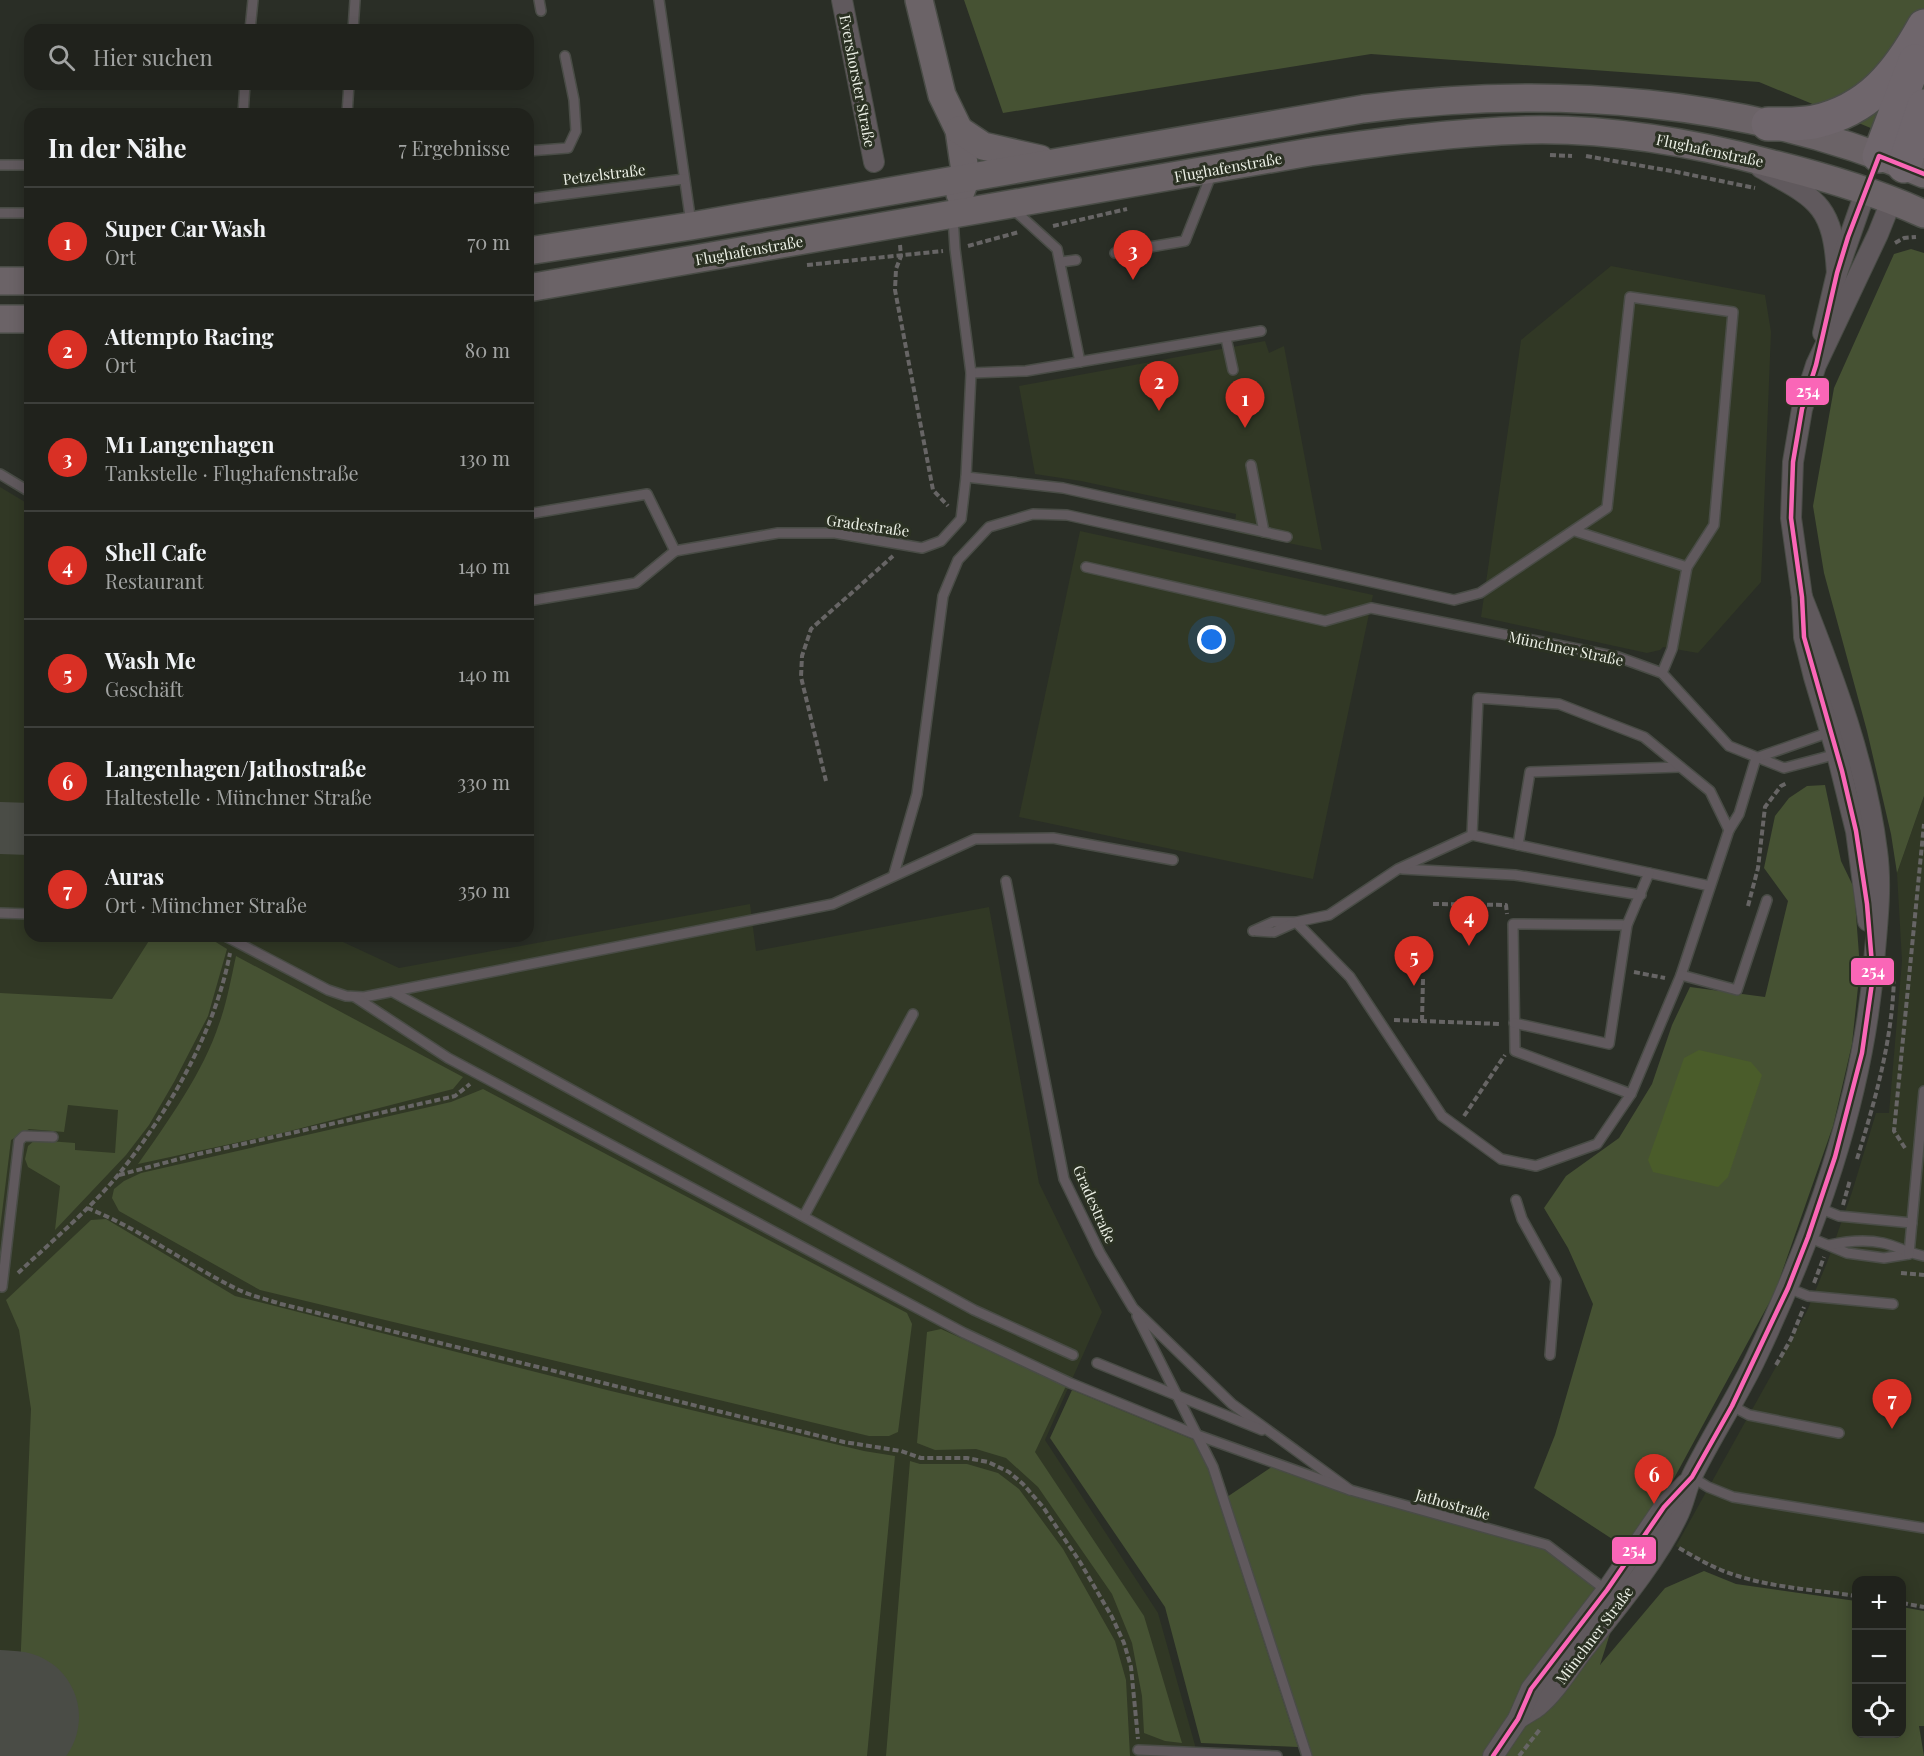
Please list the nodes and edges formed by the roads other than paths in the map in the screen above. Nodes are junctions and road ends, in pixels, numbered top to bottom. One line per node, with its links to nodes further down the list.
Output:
1 (254, 0): 8 (lane)
2 (355, 0): 9 (lane)
3 (539, 0): 7 (lane)
4 (659, 0): 29 (lane)
5 (842, 0): 23 (street, Evershorster Straße)
6 (919, 0): 15 (main road)
7 (541, 11)
8 (251, 24)
9 (353, 24)
10 (1924, 26): 19 (highway)
11 (1924, 36): 27 (highway)
12 (565, 56): 22 (lane)
13 (245, 90): 17 (lane)
14 (349, 90): 18 (lane)
15 (942, 94): 20 (main road); 30 (main road)
16 (1924, 106): 27 (highway)
17 (244, 108)
18 (347, 108)
19 (1768, 124): 24 (main road); 27 (main road)
20 (959, 130): 24 (main road); 30 (main road)
21 (1708, 147): 28 (main road, Flughafenstraße); 31 (main road, Flughafenstraße); 44 (street)
22 (534, 151)
23 (874, 162)
24 (1059, 162): 30 (main road)
25 (0, 165): 26 (lane)
26 (24, 165)
27 (1902, 165): 31 (main road); 33 (main road)
28 (1213, 170): 34 (main road, Flughafenstraße); 41 (lane)
29 (684, 179): 32 (lane, Petzelstraße); 39 (lane)
30 (957, 180): 37 (main road); 39 (main road)
31 (1866, 190): 33 (main road, Flughafenstraße); 44 (street)
32 (534, 198)
33 (1892, 199): 38 (main road, Flughafenstraße); 53 (street, Münchner Straße)
34 (1009, 205): 37 (main road, Flughafenstraße); 43 (lane)
35 (0, 213): 36 (lane)
36 (24, 213)
37 (953, 215): 47 (main road, Flughafenstraße); 55 (lane)
38 (1922, 225)
39 (691, 226): 40 (main road)
40 (534, 250)
41 (1115, 253)
42 (1076, 260): 43 (lane)
43 (1061, 262): 52 (lane)
44 (1837, 273): 53 (street)
45 (0, 281): 46 (main road)
46 (24, 281)
47 (534, 287)
48 (0, 319): 49 (main road)
49 (24, 319)
50 (1262, 331): 51 (lane)
51 (1226, 338): 52 (lane); 54 (lane)
52 (1080, 362): 55 (lane)
53 (1816, 365): 69 (street, Münchner Straße)
54 (1233, 370)
55 (971, 373): 58 (lane)
56 (1251, 465): 62 (lane)
57 (0, 474): 59 (lane)
58 (966, 477): 62 (lane); 64 (lane, Gradestraße)
59 (24, 488)
60 (534, 513): 64 (lane)
61 (1575, 531): 66 (lane); 66 (lane); 79 (lane)
62 (1264, 532): 63 (lane)
63 (1287, 537)
64 (675, 551): 67 (lane)
65 (1086, 567): 68 (lane, Münchner Straße)
66 (1687, 567): 68 (lane)
67 (534, 600)
68 (1662, 673): 71 (lane, Münchner Straße)
69 (1839, 729): 70 (street, Münchner Straße); 71 (lane)
70 (1846, 752): 71 (lane, Münchner Straße); 97 (street, Münchner Straße)
71 (1756, 758): 73 (lane)
72 (1680, 767): 73 (lane); 74 (lane); 75 (lane)
73 (1729, 830): 81 (lane)
74 (1472, 835): 75 (lane); 77 (lane)
75 (1518, 845): 78 (lane)
76 (1173, 860): 79 (lane)
77 (1398, 869): 82 (lane); 94 (lane)
78 (1649, 873): 81 (lane); 82 (lane)
79 (894, 874): 89 (lane)
80 (1006, 881): 107 (lane, Gradestraße)
81 (1710, 886): 88 (lane)
82 (1641, 896): 86 (lane)
83 (1767, 900): 88 (lane)
84 (0, 912): 85 (lane)
85 (24, 914)
86 (1627, 925): 92 (lane); 92 (lane)
87 (237, 942): 90 (lane)
88 (1680, 977): 94 (lane)
89 (393, 992): 90 (lane); 98 (lane)
90 (355, 997): 114 (lane)
91 (913, 1014): 98 (lane)
92 (1514, 1024): 94 (lane)
93 (1924, 1092): 99 (lane)
94 (1631, 1094)
95 (53, 1137): 104 (lane)
96 (1516, 1200): 109 (lane)
97 (1819, 1208): 99 (lane); 100 (street, Münchner Straße)
98 (804, 1216): 108 (lane)
99 (1912, 1223): 102 (lane)
100 (1808, 1237): 101 (lane); 105 (street, Münchner Straße)
101 (1829, 1245): 102 (lane); 102 (lane)
102 (1909, 1254): 103 (lane)
103 (1924, 1256)
104 (2, 1287)
105 (1788, 1288): 106 (lane); 112 (street, Münchner Straße)
106 (1893, 1304)
107 (1133, 1308): 111 (lane); 115 (lane, Gradestraße)
108 (1073, 1355)
109 (1550, 1355)
110 (1097, 1363): 111 (lane)
111 (1178, 1397): 114 (lane); 115 (lane)
112 (1732, 1406): 113 (lane); 116 (street, Münchner Straße)
113 (1839, 1433)
114 (1197, 1436): 117 (lane); 122 (lane)
115 (1276, 1436): 117 (lane, Jathostraße)
116 (1692, 1477): 118 (lane); 119 (street, Münchner Straße); 119 (street, Münchner Straße)
117 (1350, 1490): 119 (lane, Jathostraße)
118 (1924, 1528)
119 (1613, 1596): 123 (street, Münchner Straße)
120 (1138, 1750): 121 (lane)
121 (1277, 1756)
122 (1307, 1756)
123 (1493, 1756)

